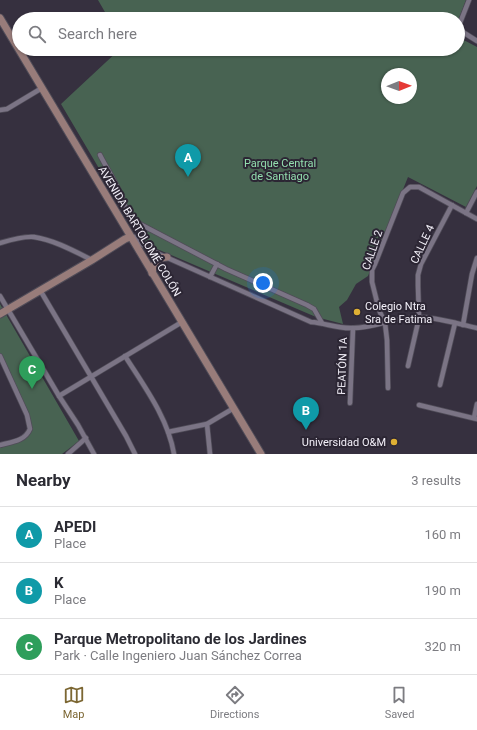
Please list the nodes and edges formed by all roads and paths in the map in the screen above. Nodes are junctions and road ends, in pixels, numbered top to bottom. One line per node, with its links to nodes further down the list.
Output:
1 (469, 0): 2 (street)
2 (464, 12)
3 (0, 18): 5 (main road, AVENIDA BARTOLOMÉ COLÓN)
4 (465, 32): 6 (street)
5 (12, 38)
6 (477, 40)
7 (23, 56): 8 (main road, AVENIDA BARTOLOMÉ COLÓN)
8 (42, 88): 9 (street); 15 (main road, AVENIDA BARTOLOMÉ COLÓN)
9 (0, 110)
10 (100, 155): 12 (street)
11 (477, 192): 14 (street)
12 (123, 204): 15 (street); 22 (street)
13 (452, 205): 14 (street); 30 (street, CALLE 4); 33 (street, CALLE 2)
14 (466, 213): 16 (street)
15 (117, 214): 17 (main road, AVENIDA BARTOLOMÉ COLÓN)
16 (477, 220)
17 (130, 237): 19 (street); 21 (main road); 23 (main road, AVENIDA BARTOLOMÉ COLÓN)
18 (0, 243): 21 (street)
19 (167, 257): 23 (main road); 25 (street)
20 (477, 258): 24 (street)
21 (92, 260): 26 (main road)
22 (217, 264): 25 (street); 32 (street)
23 (152, 273): 31 (main road, AVENIDA BARTOLOMÉ COLÓN)
24 (475, 274): 35 (street)
25 (210, 277): 32 (street)
26 (40, 290): 28 (main road); 41 (street)
27 (0, 296): 28 (street)
28 (8, 310): 29 (main road); 44 (street)
29 (0, 314)
30 (419, 318): 33 (street); 34 (street); 40 (street, CALLE 4)
31 (182, 322): 39 (street); 48 (main road, AVENIDA BARTOLOMÉ COLÓN)
32 (322, 323): 36 (street)
33 (385, 323): 36 (street); 43 (street, CALLE 2)
34 (455, 323): 35 (street); 42 (street)
35 (463, 325): 37 (street)
36 (353, 328): 45 (street, PEATÓN 1A)
37 (477, 328)
38 (0, 356): 53 (street)
39 (125, 356): 41 (street); 51 (street)
40 (408, 366)
41 (92, 377): 44 (street); 56 (street)
42 (440, 385)
43 (388, 388)
44 (59, 396): 52 (street)
45 (350, 403)
46 (477, 404): 49 (street)
47 (419, 405): 49 (street)
48 (234, 408): 50 (street); 59 (main road, AVENIDA BARTOLOMÉ COLÓN)
49 (476, 418)
50 (208, 424): 51 (street); 58 (street)
51 (168, 432): 57 (street)
52 (86, 438): 54 (street); 55 (street)
53 (0, 444)
54 (68, 454)
55 (94, 454)
56 (135, 454)
57 (174, 454)
58 (210, 454)
59 (261, 454)

